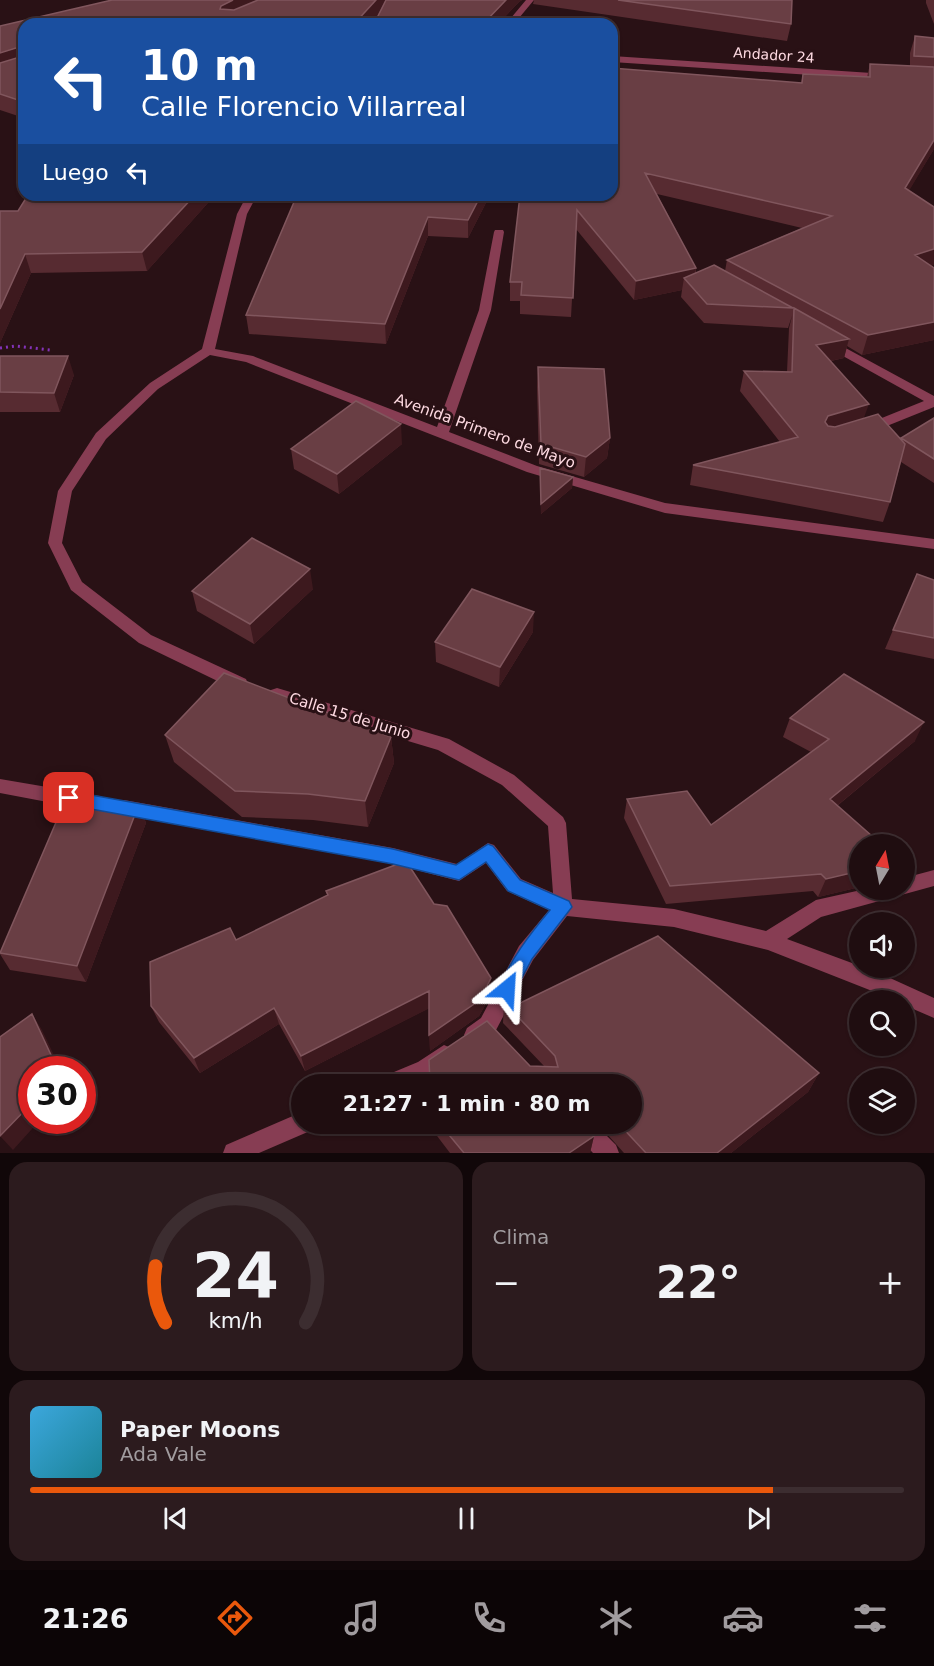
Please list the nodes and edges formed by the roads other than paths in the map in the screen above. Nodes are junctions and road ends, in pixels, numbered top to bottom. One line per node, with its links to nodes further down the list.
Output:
1 (530, 0): 2 (street)
2 (515, 18)
3 (618, 60): 4 (street, Andador 24)
4 (897, 77)
5 (249, 201): 8 (street)
6 (499, 232): 10 (street)
7 (819, 338): 9 (street)
8 (208, 351): 10 (street, Avenida Primero de Mayo); 17 (street, Calle 15 de Junio)
9 (934, 402): 11 (street)
10 (442, 433): 12 (street, Avenida Primero de Mayo)
11 (850, 434)
12 (934, 544)
13 (0, 786): 17 (street)
14 (934, 878): 15 (street)
15 (915, 884)
16 (853, 900): 18 (street)
17 (563, 907): 18 (street); 20 (street)
18 (768, 941): 19 (street)
19 (934, 1008)
20 (488, 1025): 21 (street); 22 (street)
21 (504, 1042)
22 (413, 1074)
23 (291, 1128): 25 (street)
24 (590, 1134): 26 (street)
25 (234, 1153)
26 (608, 1153)

